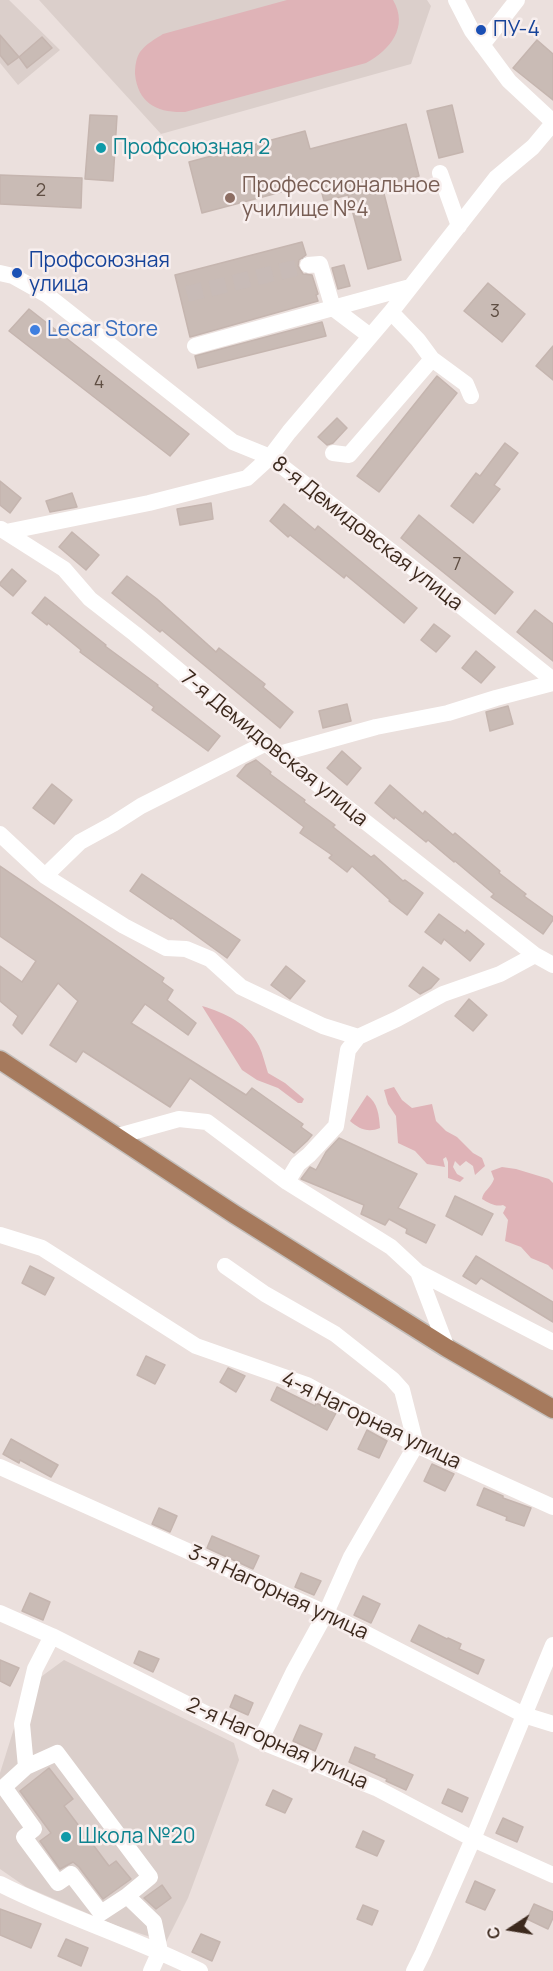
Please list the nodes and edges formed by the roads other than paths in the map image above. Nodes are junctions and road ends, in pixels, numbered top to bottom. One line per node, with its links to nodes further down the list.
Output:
1 (456, 0): 3 (street)
2 (517, 0): 3 (street)
3 (482, 45): 4 (street)
4 (553, 122): 6 (street)
5 (440, 173): 6 (street)
6 (459, 226): 9 (street)
7 (308, 266): 10 (street)
8 (0, 273): 17 (street, 8-я Демидовская улица)
9 (410, 287): 10 (street); 11 (street)
10 (333, 308): 12 (street); 13 (street)
11 (391, 312): 12 (street); 14 (street)
12 (370, 336): 17 (street)
13 (195, 346)
14 (432, 359): 15 (street); 16 (street)
15 (471, 396)
16 (333, 453)
17 (270, 457): 18 (street); 19 (street, 8-я Демидовская улица)
18 (3, 530): 20 (street, 7-я Демидовская улица)
19 (553, 682): 20 (street)
20 (272, 749): 22 (street); 23 (street, 7-я Демидовская улица)
21 (0, 834): 22 (street)
22 (45, 876): 25 (street)
23 (535, 955): 24 (street, 7-я Демидовская улица); 25 (street)
24 (552, 964)
25 (358, 1037): 28 (street)
26 (0, 1060): 27 (main road)
27 (118, 1136): 28 (street); 33 (main road)
28 (287, 1182): 31 (street)
29 (0, 1235): 35 (street, 4-я Нагорная улица)
30 (225, 1266): 35 (street)
31 (418, 1272): 32 (street); 33 (street)
32 (553, 1342)
33 (447, 1348): 34 (main road)
34 (553, 1409)
35 (416, 1445): 37 (street, 4-я Нагорная улица); 39 (street)
36 (0, 1467): 39 (street, 3-я Нагорная улица)
37 (553, 1507)
38 (0, 1613): 40 (street, 2-я Нагорная улица)
39 (326, 1613): 42 (street, 3-я Нагорная улица); 44 (street)
40 (52, 1636): 44 (street, 2-я Нагорная улица); 45 (street)
41 (553, 1645): 42 (street)
42 (524, 1715): 43 (street, 3-я Нагорная улица); 46 (street)
43 (553, 1724)
44 (260, 1741): 46 (street, 2-я Нагорная улица)
45 (26, 1767): 49 (street); 49 (street)
46 (473, 1839): 47 (street, 2-я Нагорная улица); 53 (street)
47 (553, 1875)
48 (0, 1884): 50 (street)
49 (127, 1896): 50 (street)
50 (160, 1951): 51 (street); 52 (street)
51 (151, 1971)
52 (200, 1971)
53 (414, 1971)

